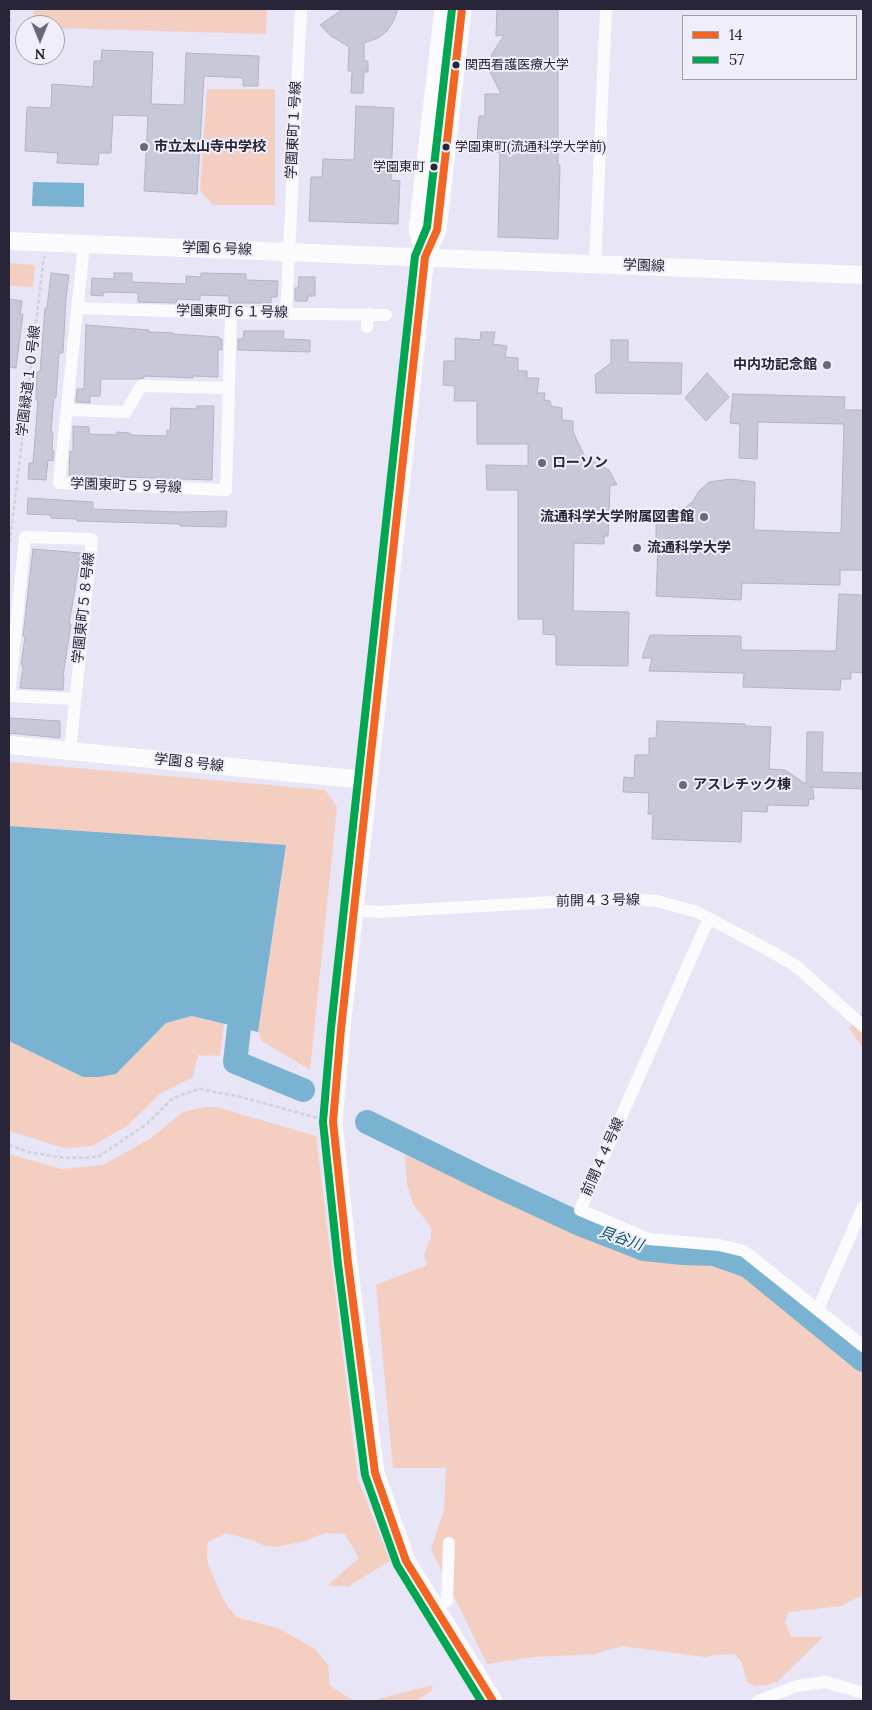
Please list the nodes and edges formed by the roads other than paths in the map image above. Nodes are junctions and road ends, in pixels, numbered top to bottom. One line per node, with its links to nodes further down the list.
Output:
1 (301, 9): 7 (street, 学園東町１号線)
2 (444, 9): 8 (main road)
3 (462, 9): 8 (main road)
4 (606, 9): 9 (street)
5 (9, 241): 6 (street, 学園６号線)
6 (84, 244): 7 (street, 学園６号線); 11 (street, 学園東町５９号線)
7 (288, 251): 8 (street, 学園６号線); 13 (street, 学園東町１号線)
8 (425, 257): 9 (street, 学園線); 20 (main road)
9 (594, 264): 10 (street, 学園線)
10 (863, 275)
11 (78, 308): 12 (street, 学園東町６１号線); 16 (street, 学園東町５９号線)
12 (231, 313): 13 (street, 学園東町６１号線); 15 (street, 学園東町５９号線)
13 (286, 313): 14 (street, 学園東町６１号線)
14 (386, 315)
15 (228, 388): 16 (street); 16 (street, 学園東町５９号線)
16 (67, 410)
17 (75, 699): 17 (street, 学園東町５８号線); 19 (street, 学園東町５８号線)
18 (9, 746): 19 (street, 学園８号線)
19 (70, 751): 20 (street, 学園８号線)
20 (369, 780): 21 (main road)
21 (355, 910): 22 (street, 前開４３号線); 28 (main road)
22 (710, 919): 23 (street, 前開４３号線); 25 (street, 前開４４号線)
23 (863, 1026)
24 (863, 1207): 25 (street)
25 (818, 1309): 26 (street, 前開４４号線)
26 (863, 1346)
27 (449, 1543): 28 (street)
28 (435, 1608): 30 (main road)
29 (863, 1693): 31 (street)
30 (493, 1701)
31 (758, 1701)

